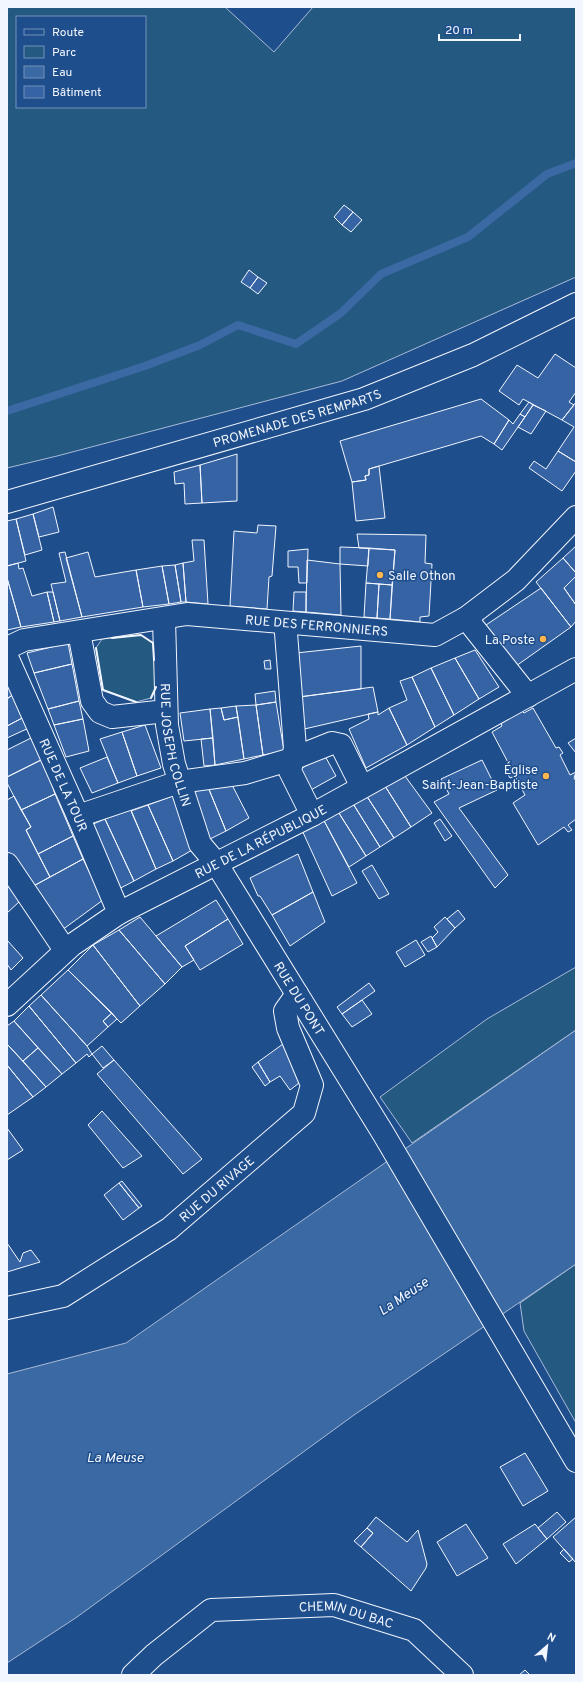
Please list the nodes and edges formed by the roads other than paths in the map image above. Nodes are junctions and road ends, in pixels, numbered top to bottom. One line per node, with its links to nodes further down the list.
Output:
1 (576, 304): 2 (street, PROMENADE DES REMPARTS)
2 (7, 502)
3 (576, 517): 4 (street, RUE DES FERRONNIERS)
4 (466, 618): 6 (street, RUE DES FERRONNIERS); 10 (street)
5 (164, 619): 6 (street, RUE DES FERRONNIERS); 7 (street, RUE DES FERRONNIERS); 11 (street, RUE JOSEPH COLLIN)
6 (288, 623): 12 (street)
7 (79, 632): 8 (street, RUE DES FERRONNIERS); 11 (street)
8 (10, 649): 16 (street, RUE DE LA TOUR)
9 (576, 669): 10 (street, RUE DE LA RÉPUBLIQUE)
10 (528, 696): 14 (street, RUE DE LA RÉPUBLIQUE)
11 (166, 711): 13 (street, RUE JOSEPH COLLIN)
12 (292, 759): 13 (street); 14 (street); 15 (street)
13 (179, 782): 16 (street); 18 (street, RUE JOSEPH COLLIN)
14 (362, 787): 15 (street, RUE DE LA RÉPUBLIQUE)
15 (312, 815): 18 (street, RUE DE LA RÉPUBLIQUE)
16 (78, 816): 19 (street, RUE DE LA TOUR)
17 (7, 864): 20 (street)
18 (216, 864): 19 (street, RUE DE LA RÉPUBLIQUE); 21 (street, RUE DU PONT)
19 (119, 913): 20 (street, RUE DE LA RÉPUBLIQUE)
20 (65, 950): 22 (street, RUE DE LA RÉPUBLIQUE)
21 (297, 994): 23 (street, RUE DU RIVAGE); 24 (street, RUE DU PONT)
22 (7, 1005)
23 (7, 1308)
24 (576, 1461)
25 (133, 1675): 26 (street, CHEMIN DU BAC)
26 (462, 1675)

